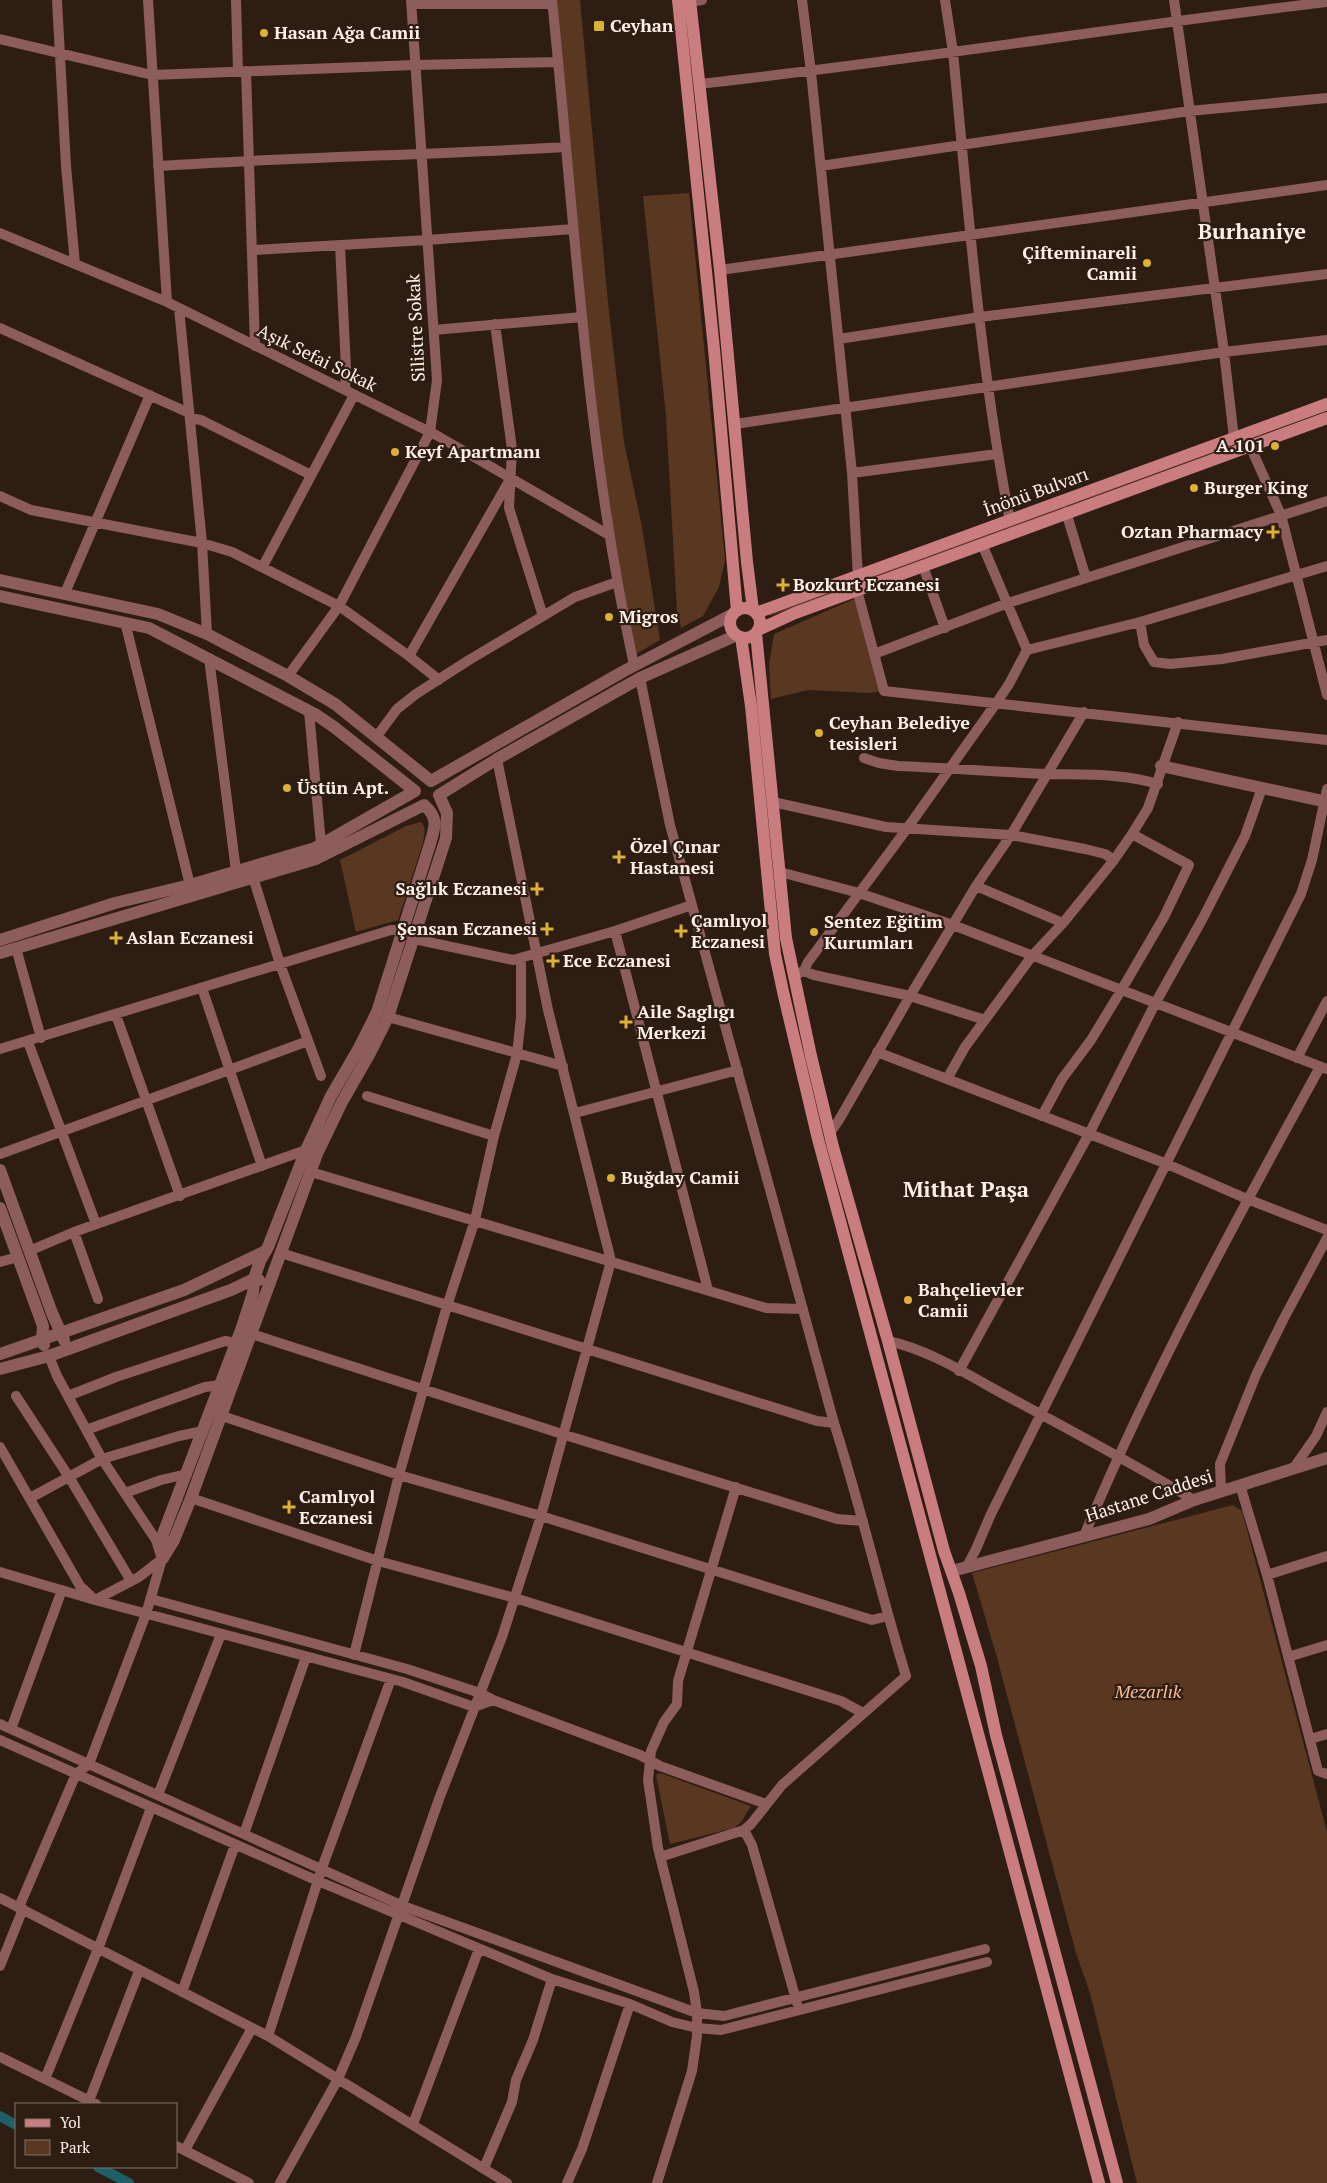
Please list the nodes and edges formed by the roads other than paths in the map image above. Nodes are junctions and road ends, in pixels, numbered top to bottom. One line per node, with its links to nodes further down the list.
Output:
1 (57, 0): 14 (street)
2 (148, 0): 19 (street)
3 (236, 0): 17 (street)
4 (690, 0): 20 (main road); 91 (main road)
5 (802, 0): 18 (street)
6 (945, 0): 13 (street)
7 (1174, 0): 11 (street)
8 (412, 2): 9 (street); 16 (street, Silistre Sokak)
9 (552, 2): 15 (street)
10 (1327, 2): 11 (street)
11 (1177, 20): 13 (street); 22 (street)
12 (0, 39): 14 (street)
13 (953, 52): 18 (street); 23 (street)
14 (58, 54): 19 (street); 38 (street)
15 (558, 62): 16 (street); 24 (street)
16 (415, 65): 17 (street); 25 (street, Silistre Sokak)
17 (242, 71): 19 (street); 26 (street)
18 (812, 72): 20 (street); 28 (street)
19 (152, 75): 27 (street)
20 (699, 84): 39 (main road)
21 (1327, 98): 22 (street)
22 (1189, 110): 23 (street); 30 (street)
23 (962, 146): 28 (street); 33 (street)
24 (565, 147): 25 (street); 31 (street)
25 (421, 155): 26 (street); 34 (street, Silistre Sokak)
26 (248, 160): 27 (street); 36 (street)
27 (158, 166): 42 (street)
28 (821, 166): 37 (street)
29 (1327, 185): 30 (street)
30 (1202, 202): 33 (street); 41 (street)
31 (573, 229): 34 (street); 44 (street)
32 (0, 233): 38 (street, Aşık Sefai Sokak)
33 (971, 234): 37 (street); 45 (street)
34 (427, 240): 35 (street); 48 (street, Silistre Sokak)
35 (340, 245): 36 (street); 54 (street)
36 (252, 250): 51 (street)
37 (830, 254): 39 (street); 49 (street)
38 (75, 264): 42 (street, Aşık Sefai Sokak)
39 (720, 270): 60 (main road)
40 (1327, 274): 41 (street)
41 (1214, 287): 45 (street); 52 (street)
42 (167, 302): 43 (street, Aşık Sefai Sokak)
43 (179, 308): 51 (street, Aşık Sefai Sokak); 58 (street)
44 (582, 317): 46 (street); 74 (street)
45 (980, 317): 49 (street); 53 (street)
46 (495, 324): 48 (street); 67 (street)
47 (0, 328): 55 (street)
48 (434, 330): 61 (street, Silistre Sokak)
49 (839, 339): 57 (street)
50 (1327, 340): 52 (street)
51 (255, 346): 54 (street, Aşık Sefai Sokak)
52 (1224, 352): 53 (street); 62 (street)
53 (988, 388): 57 (street); 64 (street)
54 (349, 392): 61 (street, Aşık Sefai Sokak); 66 (street)
55 (150, 395): 58 (street); 73 (street)
56 (1327, 404): 62 (main road, İnönü Bulvarı)
57 (845, 409): 60 (street); 65 (street)
58 (189, 415): 66 (street); 75 (street)
59 (1327, 418): 63 (main road, İnönü Bulvarı)
60 (735, 424): 90 (main road)
61 (430, 432): 67 (street, Aşık Sefai Sokak); 89 (street, Silistre Sokak)
62 (1234, 438): 72 (main road, İnönü Bulvarı)
63 (1250, 446): 70 (main road, İnönü Bulvarı); 71 (street)
64 (997, 454): 65 (street); 72 (street)
65 (852, 473): 81 (street)
66 (311, 475): 77 (street)
67 (511, 478): 74 (street, Aşık Sefai Sokak); 92 (street); 103 (street)
68 (0, 496): 73 (street)
69 (1327, 501): 71 (street)
70 (1066, 512): 76 (main road, İnönü Bulvarı); 82 (street)
71 (1282, 516): 80 (street); 82 (street)
72 (1010, 521): 81 (main road, İnönü Bulvarı)
73 (94, 522): 75 (street); 86 (street)
74 (609, 535): 84 (street)
75 (202, 543): 77 (street); 97 (street)
76 (982, 544): 78 (main road, İnönü Bulvarı); 88 (street)
77 (263, 566): 89 (street)
78 (924, 566): 85 (main road, İnönü Bulvarı); 95 (street)
79 (1327, 566): 80 (street)
80 (1296, 576): 94 (street); 100 (street)
81 (858, 577): 90 (main road, İnönü Bulvarı)
82 (1086, 578): 88 (street)
83 (0, 580): 86 (street)
84 (617, 582): 92 (street); 105 (street)
85 (857, 590): 96 (main road, İnönü Bulvarı); 102 (street)
86 (65, 593): 97 (street)
87 (0, 596): 93 (street)
88 (1008, 603): 95 (street); 101 (street)
89 (339, 606): 103 (street); 106 (street, Silistre Sokak)
90 (755, 611): 91 (main road); 96 (main road)
91 (735, 612): 98 (main road); 105 (street)
92 (543, 616): 108 (street)
93 (125, 622): 104 (street); 137 (street)
94 (1140, 622): 100 (street); 101 (street)
95 (945, 628): 102 (street)
96 (757, 632): 98 (main road); 127 (main road)
97 (207, 634): 106 (street)
98 (739, 636): 107 (street); 264 (main road)
99 (1327, 640): 100 (street)
100 (1314, 644): 109 (street)
101 (1027, 650): 110 (street)
102 (874, 654): 110 (street)
103 (410, 656): 108 (street)
104 (209, 658): 111 (street); 134 (street)
105 (634, 665): 121 (street)
106 (288, 676): 114 (street)
107 (640, 678): 117 (street); 140 (street)
108 (439, 680): 114 (street)
109 (1327, 695)
110 (997, 702): 112 (street); 119 (street)
111 (309, 711): 124 (street); 132 (street)
112 (1084, 712): 113 (street); 120 (street)
113 (1178, 722): 115 (street); 118 (street)
114 (377, 736): 121 (street)
115 (1327, 740)
116 (864, 758): 119 (street)
117 (497, 759): 125 (street); 149 (street)
118 (1161, 766): 122 (street); 123 (street)
119 (950, 768): 120 (street); 129 (street)
120 (1048, 774): 122 (street); 131 (street)
121 (430, 781): 124 (street); 125 (street)
122 (1158, 784): 130 (street)
123 (1262, 788): 126 (street); 158 (street)
124 (415, 791): 128 (street); 132 (street)
125 (439, 794): 128 (street); 145 (street)
126 (1326, 797): 162 (street)
127 (773, 802): 129 (street); 135 (main road)
128 (424, 805): 136 (street); 143 (street)
129 (906, 830): 131 (street); 139 (street)
130 (1132, 834): 133 (street); 155 (street)
131 (1011, 835): 133 (street); 138 (street)
132 (321, 844): 134 (street)
133 (1114, 860): 141 (street)
134 (236, 871): 137 (street)
135 (780, 872): 139 (street); 153 (main road)
136 (253, 877): 147 (street); 152 (street)
137 (190, 885): 146 (street)
138 (976, 886): 141 (street); 142 (street)
139 (859, 893): 142 (street); 153 (street)
140 (692, 905): 144 (street); 173 (street)
141 (1063, 923): 150 (street)
142 (953, 925): 150 (street); 156 (street)
143 (403, 930): 152 (street); 185 (street)
144 (616, 931): 149 (street); 176 (street)
145 (414, 939): 151 (street); 160 (street)
146 (0, 940)
147 (16, 948): 148 (street); 163 (street)
148 (0, 953)
149 (536, 955): 151 (street); 170 (street)
150 (1032, 956): 155 (street); 161 (street)
151 (521, 958): 168 (street)
152 (280, 964): 154 (street); 164 (street)
153 (799, 973): 156 (street); 182 (main road)
154 (202, 988): 159 (street); 172 (street)
155 (1122, 989): 158 (street); 180 (street)
156 (910, 996): 161 (street); 167 (street)
157 (1327, 1001): 169 (street)
158 (1156, 1002): 162 (street); 183 (street)
159 (116, 1015): 163 (street); 178 (street)
160 (388, 1017): 168 (street); 190 (street)
161 (985, 1020): 175 (street)
162 (1233, 1032): 169 (street); 187 (street)
163 (41, 1038): 165 (street)
164 (308, 1041): 172 (street); 174 (street)
165 (28, 1042): 166 (street); 181 (street)
166 (0, 1050)
167 (877, 1052): 175 (street); 182 (street)
168 (517, 1054): 170 (street); 184 (street)
169 (1297, 1058): 171 (street)
170 (562, 1066): 179 (street)
171 (1324, 1068): 192 (street)
172 (228, 1070): 178 (street); 188 (street)
173 (738, 1070): 176 (street); 209 (street)
174 (321, 1076)
175 (947, 1079): 180 (street)
176 (658, 1090): 179 (street); 206 (street)
177 (367, 1096): 184 (street)
178 (146, 1100): 181 (street); 191 (street)
179 (575, 1113): 202 (street)
180 (1042, 1116): 183 (street)
181 (60, 1132): 186 (street); 195 (street)
182 (830, 1133): 213 (main road)
183 (1089, 1134): 187 (street); 220 (street)
184 (494, 1136): 194 (street)
185 (306, 1150): 188 (street); 199 (street)
186 (0, 1154)
187 (1167, 1164): 192 (street); 226 (street)
188 (262, 1166): 191 (street)
189 (0, 1170): 201 (street)
190 (311, 1172): 194 (street); 200 (street)
191 (180, 1196): 195 (street)
192 (1247, 1200): 196 (street); 233 (street)
193 (0, 1208): 201 (street)
194 (475, 1220): 202 (street); 208 (street)
195 (96, 1224): 197 (street)
196 (1327, 1230)
197 (74, 1232): 201 (street); 207 (street)
198 (1327, 1238): 242 (street)
199 (265, 1251): 200 (street); 205 (street); 210 (street)
200 (281, 1253): 204 (street); 208 (street)
201 (23, 1254): 203 (street); 210 (street); 212 (street)
202 (611, 1261): 206 (street); 216 (street)
203 (0, 1262)
204 (272, 1277): 205 (street); 211 (street)
205 (254, 1279): 214 (street); 215 (street)
206 (708, 1290): 209 (street)
207 (98, 1300)
208 (447, 1306): 216 (street); 222 (street)
209 (803, 1309): 228 (street)
210 (61, 1332): 212 (street); 215 (street)
211 (252, 1334): 222 (street); 227 (street)
212 (42, 1340): 217 (street); 218 (street)
213 (888, 1341): 220 (street); 255 (main road)
214 (236, 1343): 221 (street); 224 (street)
215 (67, 1348): 218 (street)
216 (586, 1348): 228 (street); 231 (street)
217 (0, 1354)
218 (49, 1356): 219 (street); 224 (street)
219 (0, 1369)
220 (959, 1371): 226 (street)
221 (220, 1385): 229 (street); 230 (street)
222 (424, 1390): 231 (street); 238 (street)
223 (16, 1396): 239 (street)
224 (68, 1396): 229 (street)
225 (1327, 1412): 236 (street)
226 (1042, 1415): 233 (street); 253 (street)
227 (222, 1416): 238 (street); 245 (street)
228 (834, 1423): 248 (street)
229 (86, 1430): 235 (street)
230 (203, 1430): 235 (street); 237 (street)
231 (562, 1434): 241 (street); 247 (street)
232 (0, 1447): 244 (street)
233 (1118, 1456): 246 (street); 249 (street)
234 (1327, 1458): 236 (street, Hastane Caddesi)
235 (102, 1459): 239 (street); 243 (street)
236 (1294, 1468): 240 (street, Hastane Caddesi)
237 (187, 1474): 243 (street); 251 (street)
238 (399, 1475): 247 (street); 252 (street)
239 (69, 1477): 244 (street); 258 (street)
240 (1240, 1485): 242 (street, Hastane Caddesi); 257 (street)
241 (736, 1487): 248 (street); 254 (street)
242 (1221, 1492): 246 (street, Hastane Caddesi)
243 (125, 1493): 251 (street)
244 (30, 1498): 263 (street)
245 (191, 1498): 251 (street); 252 (street)
246 (1194, 1500): 249 (street, Hastane Caddesi)
247 (541, 1516): 254 (street); 261 (street)
248 (862, 1521): 266 (street)
249 (1084, 1536): 253 (street, Hastane Caddesi)
250 (1327, 1556): 257 (street)
251 (162, 1559): 258 (street); 262 (street)
252 (378, 1561): 261 (street); 270 (street)
253 (966, 1568): 255 (street, Hastane Caddesi)
254 (711, 1570): 266 (street); 269 (street)
255 (952, 1571): 260 (main road)
256 (0, 1572): 259 (street)
257 (1267, 1575): 272 (street)
258 (131, 1581): 263 (street)
259 (62, 1590): 263 (street); 281 (street)
260 (959, 1593): 264 (main road); 273 (main road)
261 (514, 1598): 269 (street); 276 (street)
262 (151, 1599): 265 (street); 270 (street)
263 (95, 1600): 265 (street)
264 (941, 1600): 274 (main road)
265 (146, 1614): 267 (street); 286 (street)
266 (888, 1616): 279 (street)
267 (221, 1634): 271 (street); 289 (street)
268 (1327, 1645): 272 (street)
269 (686, 1653): 279 (street); 285 (street)
270 (354, 1655): 276 (street)
271 (306, 1657): 275 (street); 293 (street)
272 (1288, 1657): 283 (street)
273 (978, 1658): 274 (main road); 330 (main road)
274 (958, 1664): 329 (main road)
275 (391, 1679): 278 (street); 296 (street)
276 (480, 1693): 277 (street); 278 (street)
277 (493, 1700): 278 (street); 285 (street)
278 (474, 1707): 299 (street)
279 (863, 1712): 290 (street)
280 (0, 1724): 281 (street)
281 (12, 1729): 286 (street)
282 (1327, 1734): 283 (street)
283 (1310, 1738): 288 (street)
284 (0, 1740): 287 (street)
285 (650, 1760): 290 (street); 295 (street)
286 (89, 1764): 287 (street); 289 (street)
287 (76, 1774): 291 (street); 300 (street)
288 (1327, 1774)
289 (158, 1795): 293 (street)
290 (766, 1804): 292 (street)
291 (151, 1808): 294 (street); 302 (street)
292 (744, 1830): 295 (street); 310 (street)
293 (244, 1834): 296 (street)
294 (235, 1845): 297 (street); 309 (street)
295 (660, 1858): 313 (street)
296 (322, 1868): 297 (street); 299 (street)
297 (318, 1882): 301 (street); 316 (street)
298 (0, 1898): 300 (street)
299 (403, 1906): 301 (street); 313 (street)
300 (21, 1908): 302 (street); 306 (street)
301 (399, 1916): 303 (street); 319 (street)
302 (98, 1949): 307 (street); 318 (street)
303 (479, 1949): 308 (street); 321 (street)
304 (984, 1949): 310 (street)
305 (987, 1962): 312 (street)
306 (0, 1966)
307 (139, 1971): 309 (street); 320 (street)
308 (552, 1979): 311 (street); 323 (street)
309 (182, 1992): 314 (street)
310 (795, 1998): 312 (street); 313 (street)
311 (630, 2004): 315 (street); 327 (street)
312 (799, 2010): 315 (street)
313 (697, 2013): 315 (street)
314 (252, 2028): 316 (street); 322 (street)
315 (697, 2028): 328 (street)
316 (268, 2036): 319 (street)
317 (0, 2057): 318 (street)
318 (45, 2079): 320 (street)
319 (338, 2079): 321 (street); 325 (street)
320 (92, 2103)
321 (413, 2124): 323 (street)
322 (181, 2148): 324 (street)
323 (484, 2168): 326 (street)
324 (249, 2183)
325 (280, 2183)
326 (508, 2183)
327 (568, 2183)
328 (657, 2183)
329 (1099, 2183)
330 (1117, 2183)

